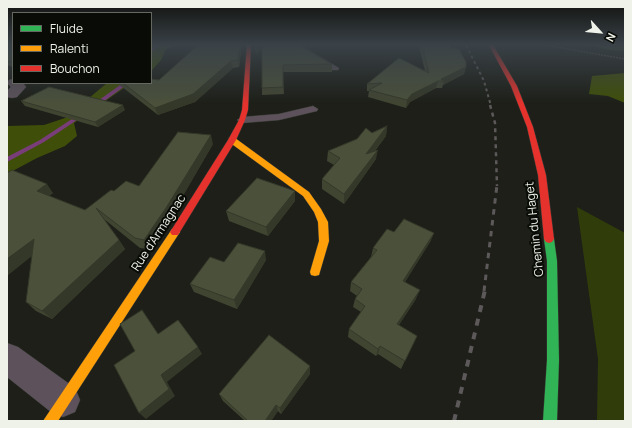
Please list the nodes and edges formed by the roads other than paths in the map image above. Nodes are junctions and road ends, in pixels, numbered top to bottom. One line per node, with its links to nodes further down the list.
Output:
1 (248, 65): 6 (street, Rue d'Armagnac)
2 (330, 65): 4 (lane)
3 (502, 65): 11 (street, Chemin du Haget)
4 (335, 68)
5 (313, 109): 6 (lane)
6 (242, 120): 7 (street, Rue d'Armagnac)
7 (232, 140): 8 (street); 10 (street, Rue d'Armagnac)
8 (315, 272)
9 (7, 358): 10 (street)
10 (56, 410)
11 (550, 421)

